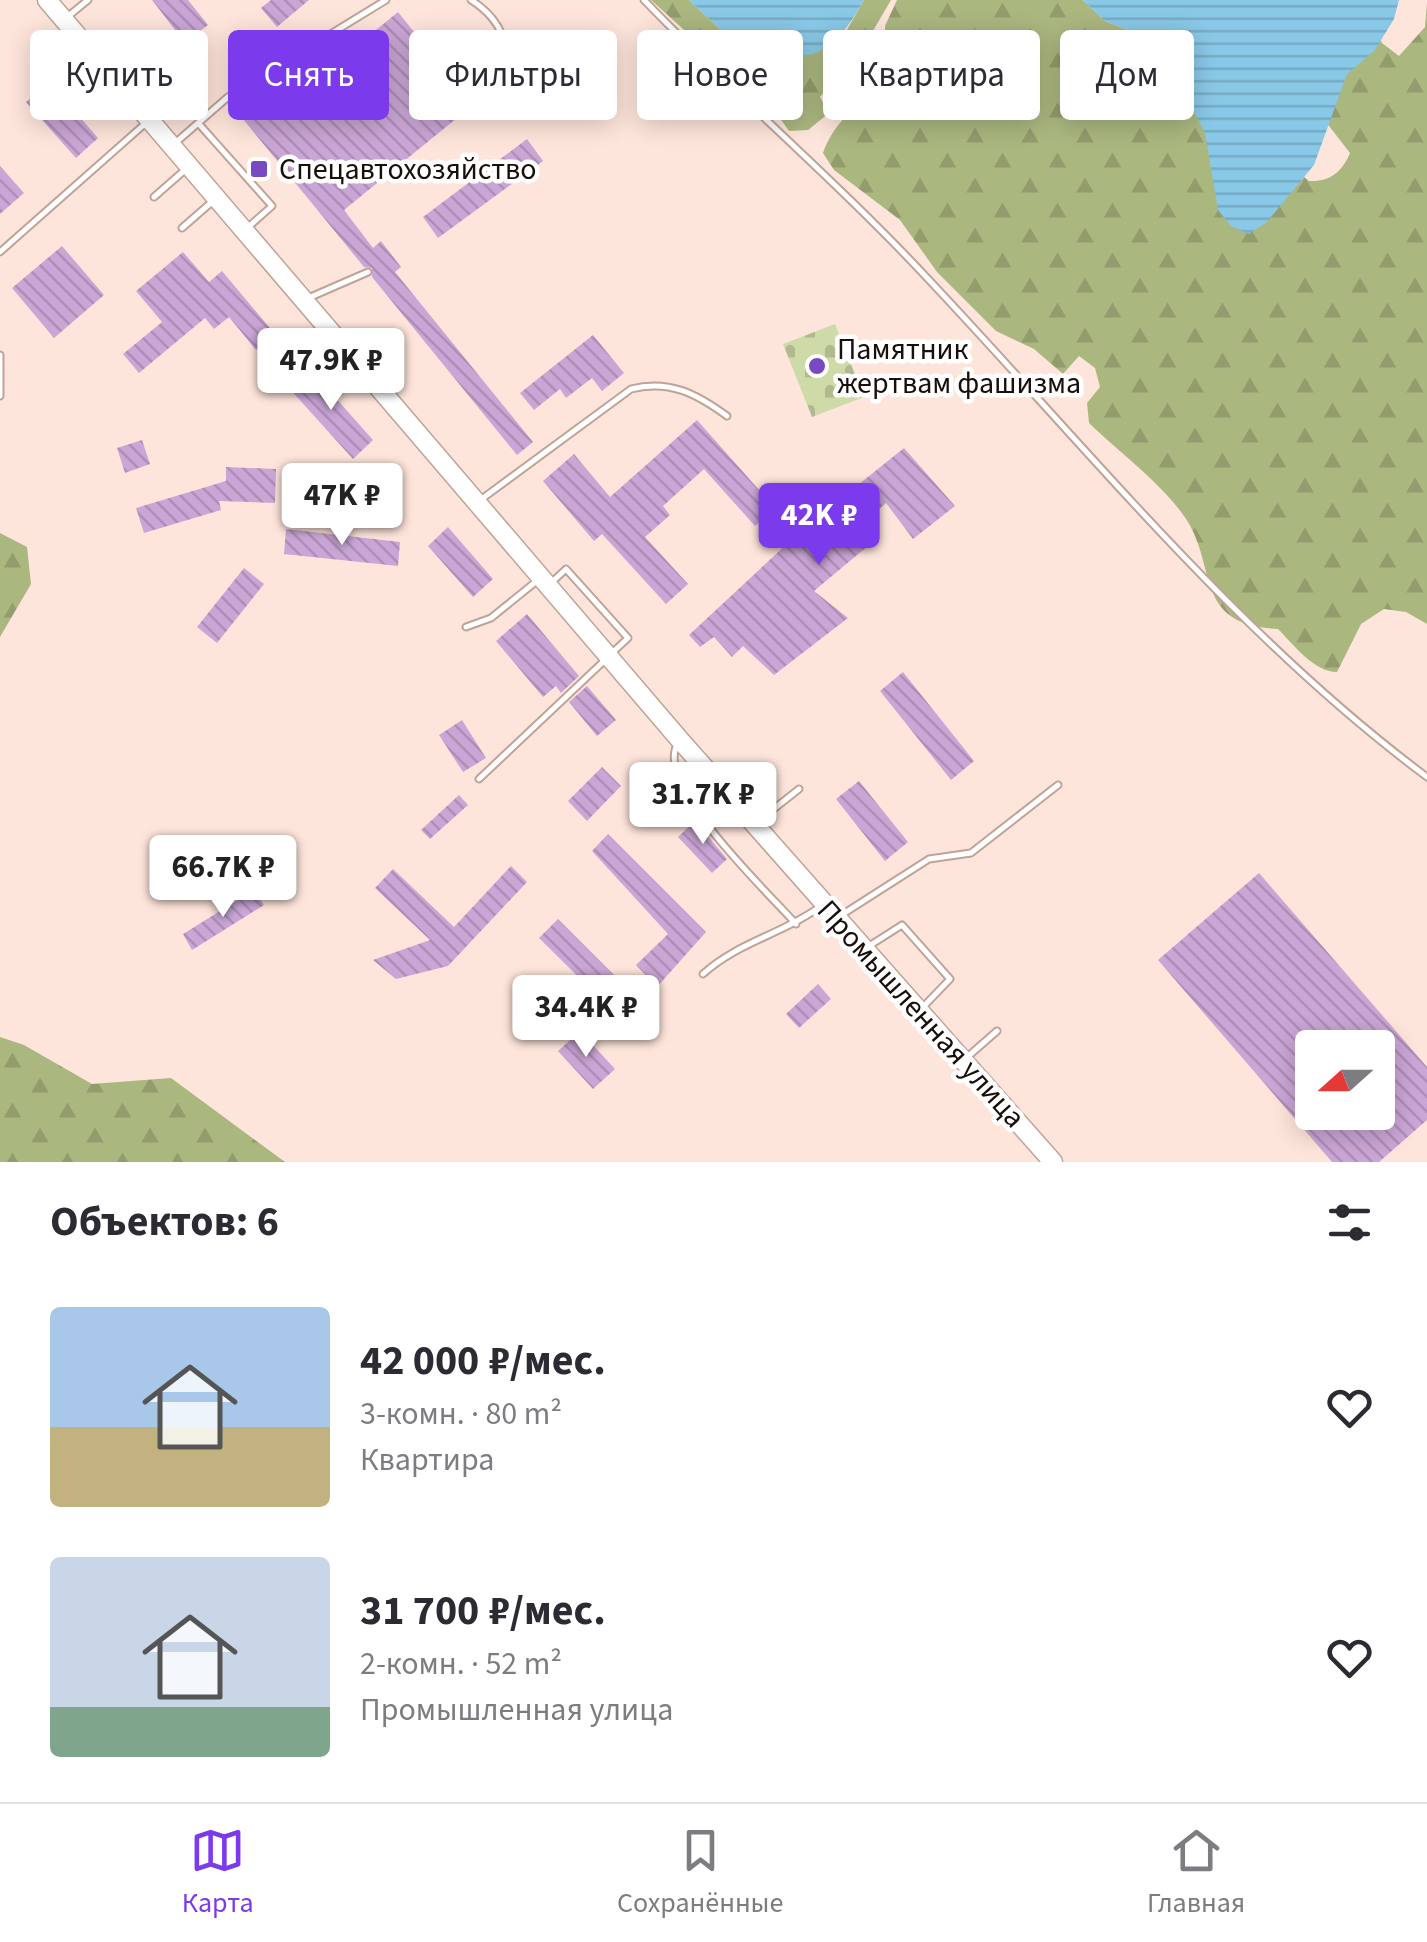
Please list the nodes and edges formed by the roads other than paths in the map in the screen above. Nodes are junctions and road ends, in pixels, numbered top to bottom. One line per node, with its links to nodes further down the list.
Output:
1 (47, 0): 6 (main road, Промышленная улица)
2 (88, 0): 6 (lane)
3 (386, 0): 10 (lane)
4 (471, 0): 8 (lane)
5 (644, 0): 30 (lane)
6 (64, 20): 7 (main road, Промышленная улица)
7 (73, 30)
8 (500, 30)
9 (149, 120): 11 (main road, Промышленная улица); 17 (lane)
10 (198, 124): 11 (lane); 16 (lane)
11 (171, 146): 12 (main road, Промышленная улица)
12 (188, 168): 13 (lane); 14 (main road, Промышленная улица)
13 (154, 197)
14 (216, 199): 15 (lane); 16 (main road, Промышленная улица)
15 (182, 228)
16 (244, 231): 19 (main road, Промышленная улица)
17 (0, 252)
18 (368, 272): 19 (lane)
19 (304, 300): 20 (main road, Промышленная улица)
20 (326, 325): 21 (lane); 25 (main road, Промышленная улица)
21 (292, 353)
22 (0, 355): 23 (lane)
23 (0, 396)
24 (728, 416): 25 (lane)
25 (476, 503): 26 (main road, Промышленная улица)
26 (544, 582): 27 (lane); 28 (main road, Промышленная улица); 28 (lane)
27 (466, 627)
28 (608, 657): 29 (main road, Промышленная улица); 31 (lane)
29 (680, 740): 34 (main road, Промышленная улица); 36 (lane)
30 (1427, 777)
31 (479, 779)
32 (1058, 785): 35 (lane)
33 (799, 789): 34 (lane)
34 (754, 825): 35 (main road, Промышленная улица)
35 (830, 911): 36 (lane); 37 (main road, Промышленная улица)
36 (796, 924): 38 (lane)
37 (864, 950): 39 (main road, Промышленная улица); 39 (lane)
38 (703, 974)
39 (918, 1012): 41 (main road, Промышленная улица)
40 (997, 1031): 41 (lane)
41 (962, 1061): 42 (main road, Промышленная улица)
42 (1053, 1162)

